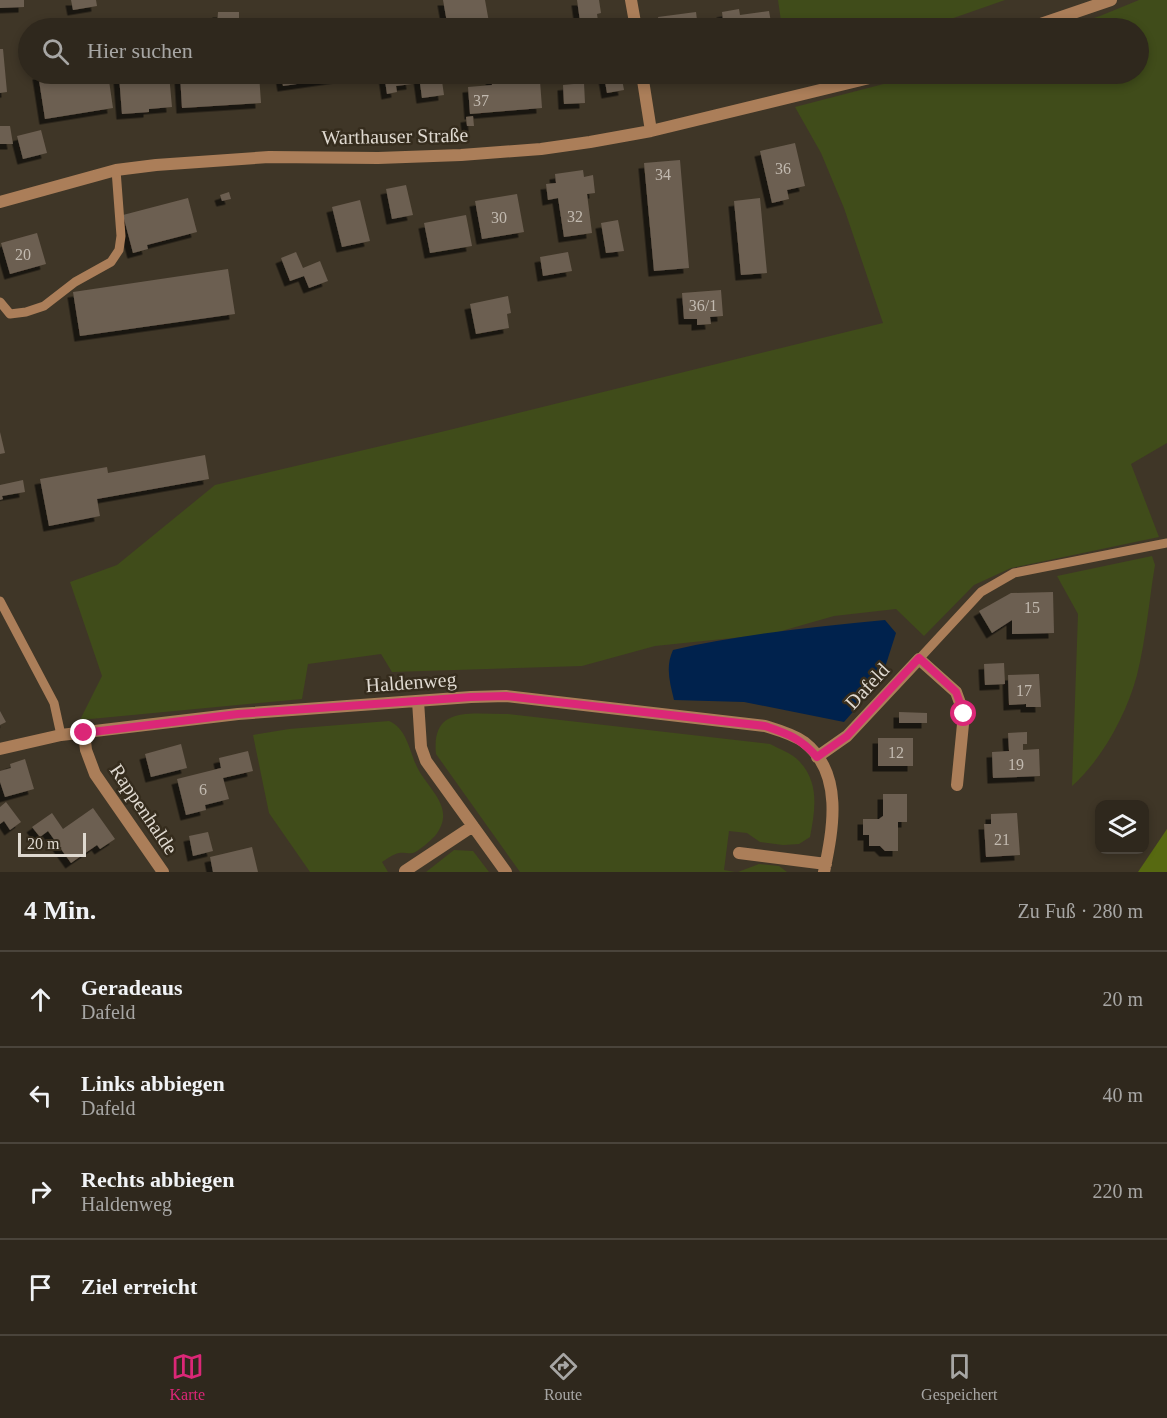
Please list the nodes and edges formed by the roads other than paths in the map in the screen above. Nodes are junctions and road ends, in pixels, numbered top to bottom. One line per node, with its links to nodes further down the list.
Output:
1 (631, 0): 3 (street)
2 (1111, 0): 4 (street)
3 (634, 18)
4 (1058, 18)
5 (644, 84): 7 (street)
6 (846, 84): 7 (street, Warthauser Straße)
7 (651, 131): 8 (street, Warthauser Straße)
8 (116, 170): 9 (street, Warthauser Straße); 10 (lane)
9 (0, 202)
10 (0, 302)
11 (1167, 543): 13 (lane)
12 (0, 601): 16 (lane)
13 (919, 658): 18 (street, Dafeld); 19 (street)
14 (418, 701): 15 (street, Haldenweg); 18 (street, Haldenweg); 20 (street)
15 (84, 733): 16 (street, Haldenweg); 24 (street, Rappenhalde)
16 (61, 735): 17 (street, Haldenweg)
17 (0, 749)
18 (817, 757): 22 (street)
19 (957, 785)
20 (473, 826): 23 (street); 25 (street)
21 (739, 853): 22 (street)
22 (825, 868)
23 (405, 871)
24 (163, 872)
25 (506, 872)

